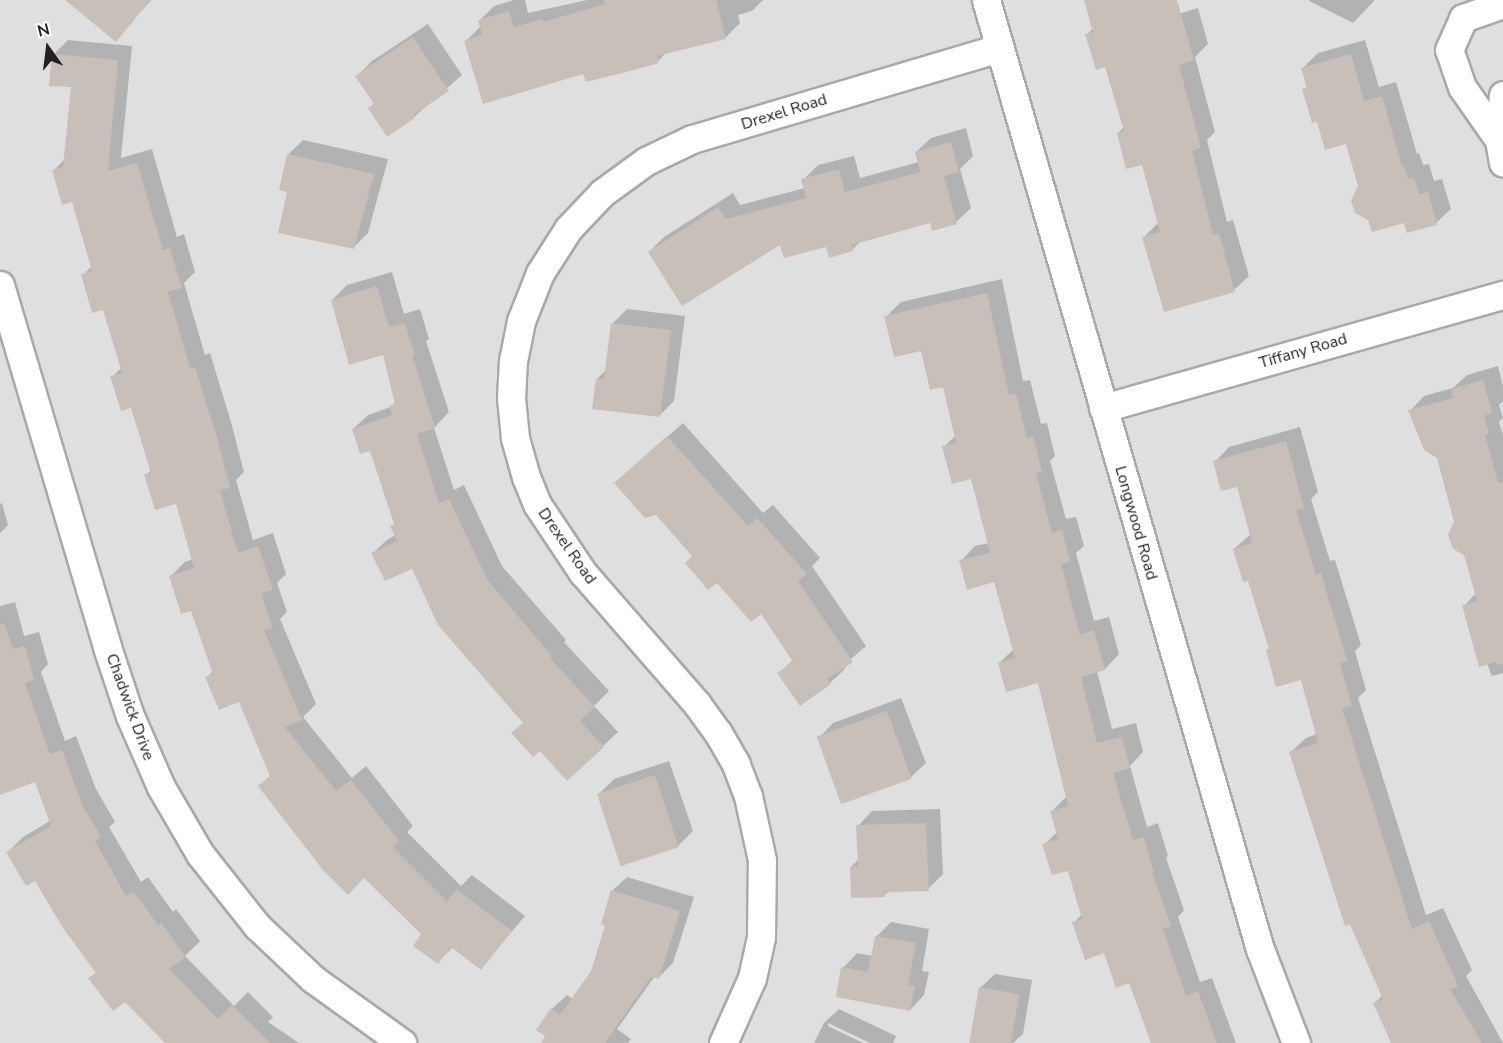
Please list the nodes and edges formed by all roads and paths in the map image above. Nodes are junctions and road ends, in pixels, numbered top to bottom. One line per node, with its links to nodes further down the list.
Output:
1 (986, 0): 3 (street, Longwood Road)
2 (1503, 4): 5 (street)
3 (1000, 48): 9 (street, Longwood Road); 11 (street, Drexel Road)
4 (1503, 95): 5 (street)
5 (1501, 152)
6 (0, 285): 8 (street, Chadwick Drive)
7 (1503, 295): 9 (street, Tiffany Road)
8 (5, 322): 10 (street, Chadwick Drive)
9 (1103, 408): 12 (street, Longwood Road)
10 (402, 1043)
11 (723, 1043)
12 (1296, 1043)

